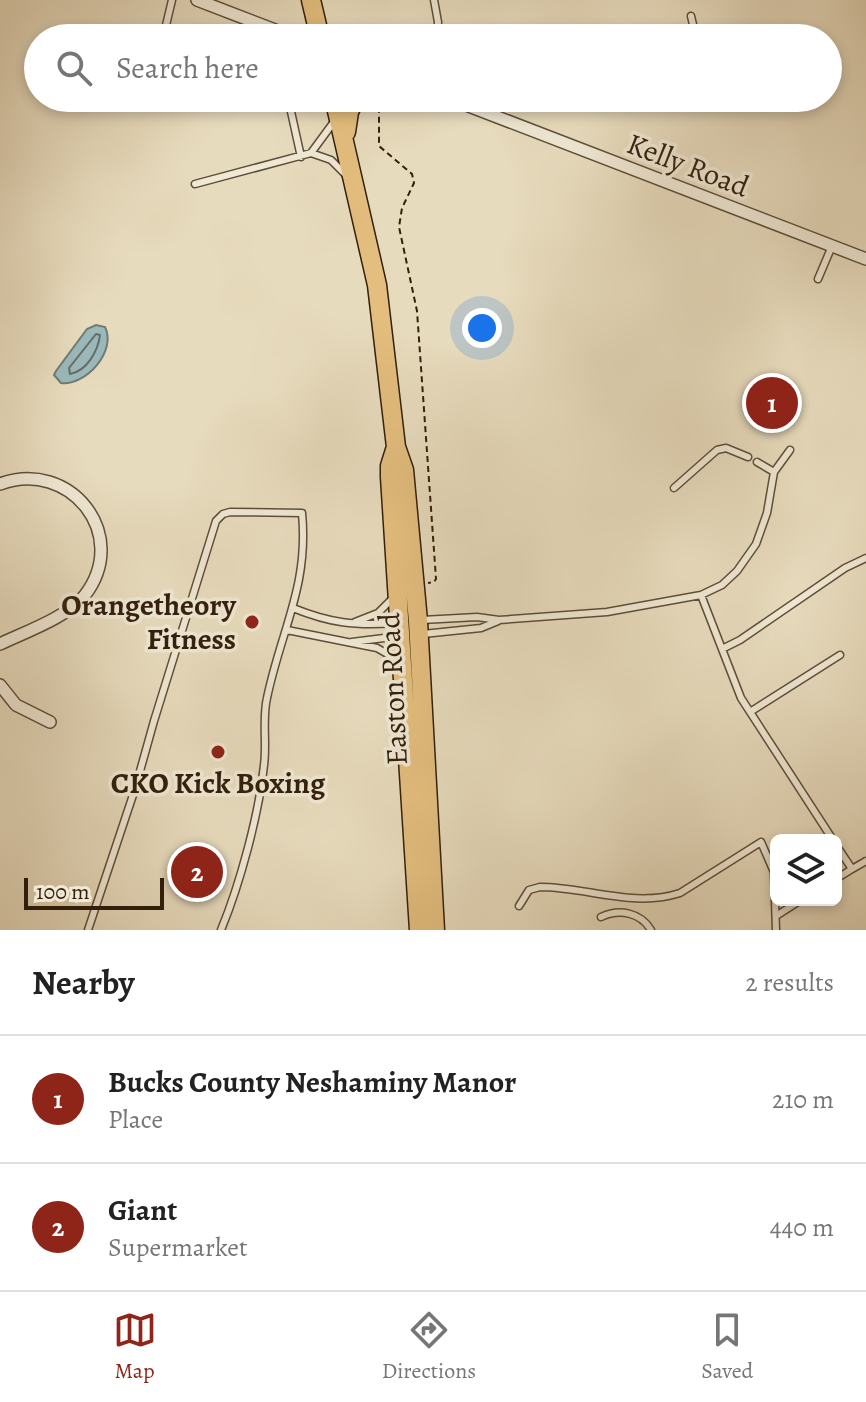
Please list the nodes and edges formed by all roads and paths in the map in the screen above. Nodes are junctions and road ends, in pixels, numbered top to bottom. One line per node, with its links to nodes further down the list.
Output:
1 (172, 0): 7 (lane)
2 (197, 0): 6 (street)
3 (311, 0): 10 (highway)
4 (434, 0): 11 (lane)
5 (691, 16): 12 (lane)
6 (251, 21): 8 (lane); 9 (street)
7 (166, 24)
8 (250, 24)
9 (259, 24)
10 (317, 24)
11 (438, 24)
12 (693, 24)
13 (291, 112): 21 (lane)
14 (333, 112): 20 (lane)
15 (337, 112): 19 (highway, Easton Road)
16 (349, 112): 19 (highway)
17 (379, 112): 35 (path)
18 (484, 112): 24 (street, Kelly Road)
19 (345, 143): 22 (highway, Easton Road)
20 (311, 153): 21 (lane); 22 (lane)
21 (301, 157): 23 (lane)
22 (355, 183): 27 (highway, Easton Road)
23 (195, 184)
24 (832, 246): 25 (street, Kelly Road); 26 (lane)
25 (866, 259)
26 (818, 279)
27 (396, 447): 36 (highway, Easton Road); 41 (highway, Easton Road)
28 (790, 450): 31 (lane)
29 (748, 457): 33 (lane)
30 (757, 462): 31 (lane)
31 (774, 472): 37 (lane)
32 (0, 484): 44 (street)
33 (674, 488)
34 (866, 558): 45 (lane)
35 (428, 583)
36 (397, 584): 40 (lane); 41 (highway, Easton Road)
37 (701, 595): 39 (lane); 45 (lane)
38 (293, 608): 40 (lane); 42 (lane); 60 (lane)
39 (499, 620): 41 (lane); 41 (lane)
40 (353, 623): 41 (lane)
41 (409, 628): 43 (lane); 47 (highway, Easton Road); 63 (highway, Easton Road)
42 (287, 630): 43 (lane); 61 (lane)
43 (352, 642): 47 (lane)
44 (0, 644)
45 (722, 649): 49 (lane)
46 (840, 655): 49 (lane)
47 (402, 662): 62 (highway, Easton Road)
48 (0, 685): 50 (street)
49 (750, 712): 51 (lane)
50 (50, 722)
51 (829, 834)
52 (842, 854): 54 (lane)
53 (866, 861): 54 (lane)
54 (852, 869): 55 (lane)
55 (842, 875)
56 (519, 906): 58 (lane)
57 (792, 906): 58 (lane)
58 (776, 916): 65 (lane)
59 (601, 917): 64 (lane)
60 (88, 930)
61 (222, 930)
62 (419, 930)
63 (435, 930)
64 (651, 930)
65 (776, 930)

